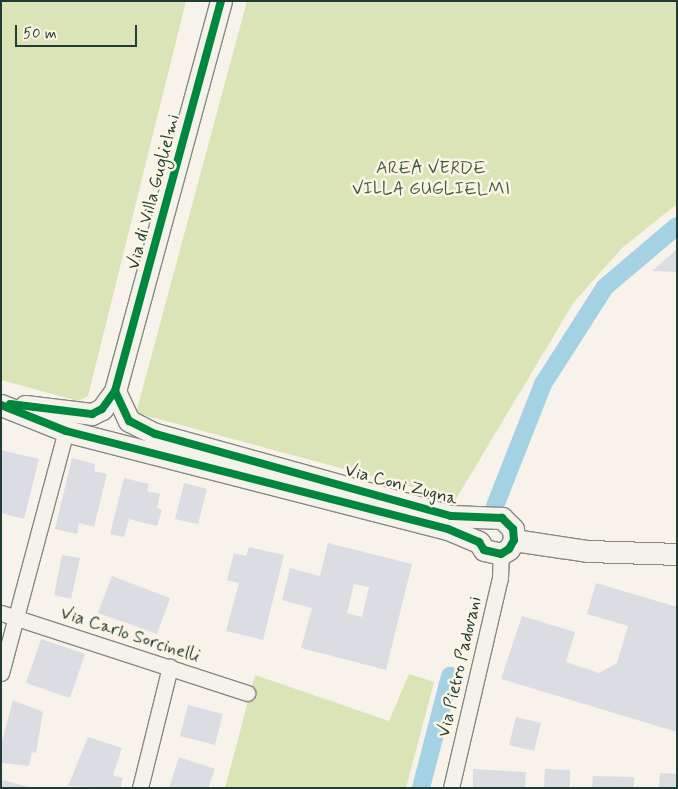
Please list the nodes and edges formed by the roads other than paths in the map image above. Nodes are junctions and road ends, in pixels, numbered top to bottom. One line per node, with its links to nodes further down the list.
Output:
1 (222, 1): 2 (street, Via di Villa Guglielmi)
2 (115, 391): 3 (street, Via Coni Zugna); 5 (street, Via Coni Zugna)
3 (1, 404): 4 (street, Via Coni Zugna)
4 (66, 431): 6 (street, Via Coni Zugna); 9 (street)
5 (488, 519): 6 (street); 7 (street, Via Coni Zugna)
6 (479, 542): 7 (street, Via Coni Zugna)
7 (507, 547): 8 (street, Via Coni Zugna); 14 (street, Via Pietro Padovani)
8 (677, 554)
9 (8, 615): 10 (street, Via Carlo Sorcinelli); 11 (street)
10 (170, 667): 12 (street, Via Carlo Sorcinelli); 13 (street)
11 (1, 673)
12 (247, 694)
13 (140, 788)
14 (451, 788)

